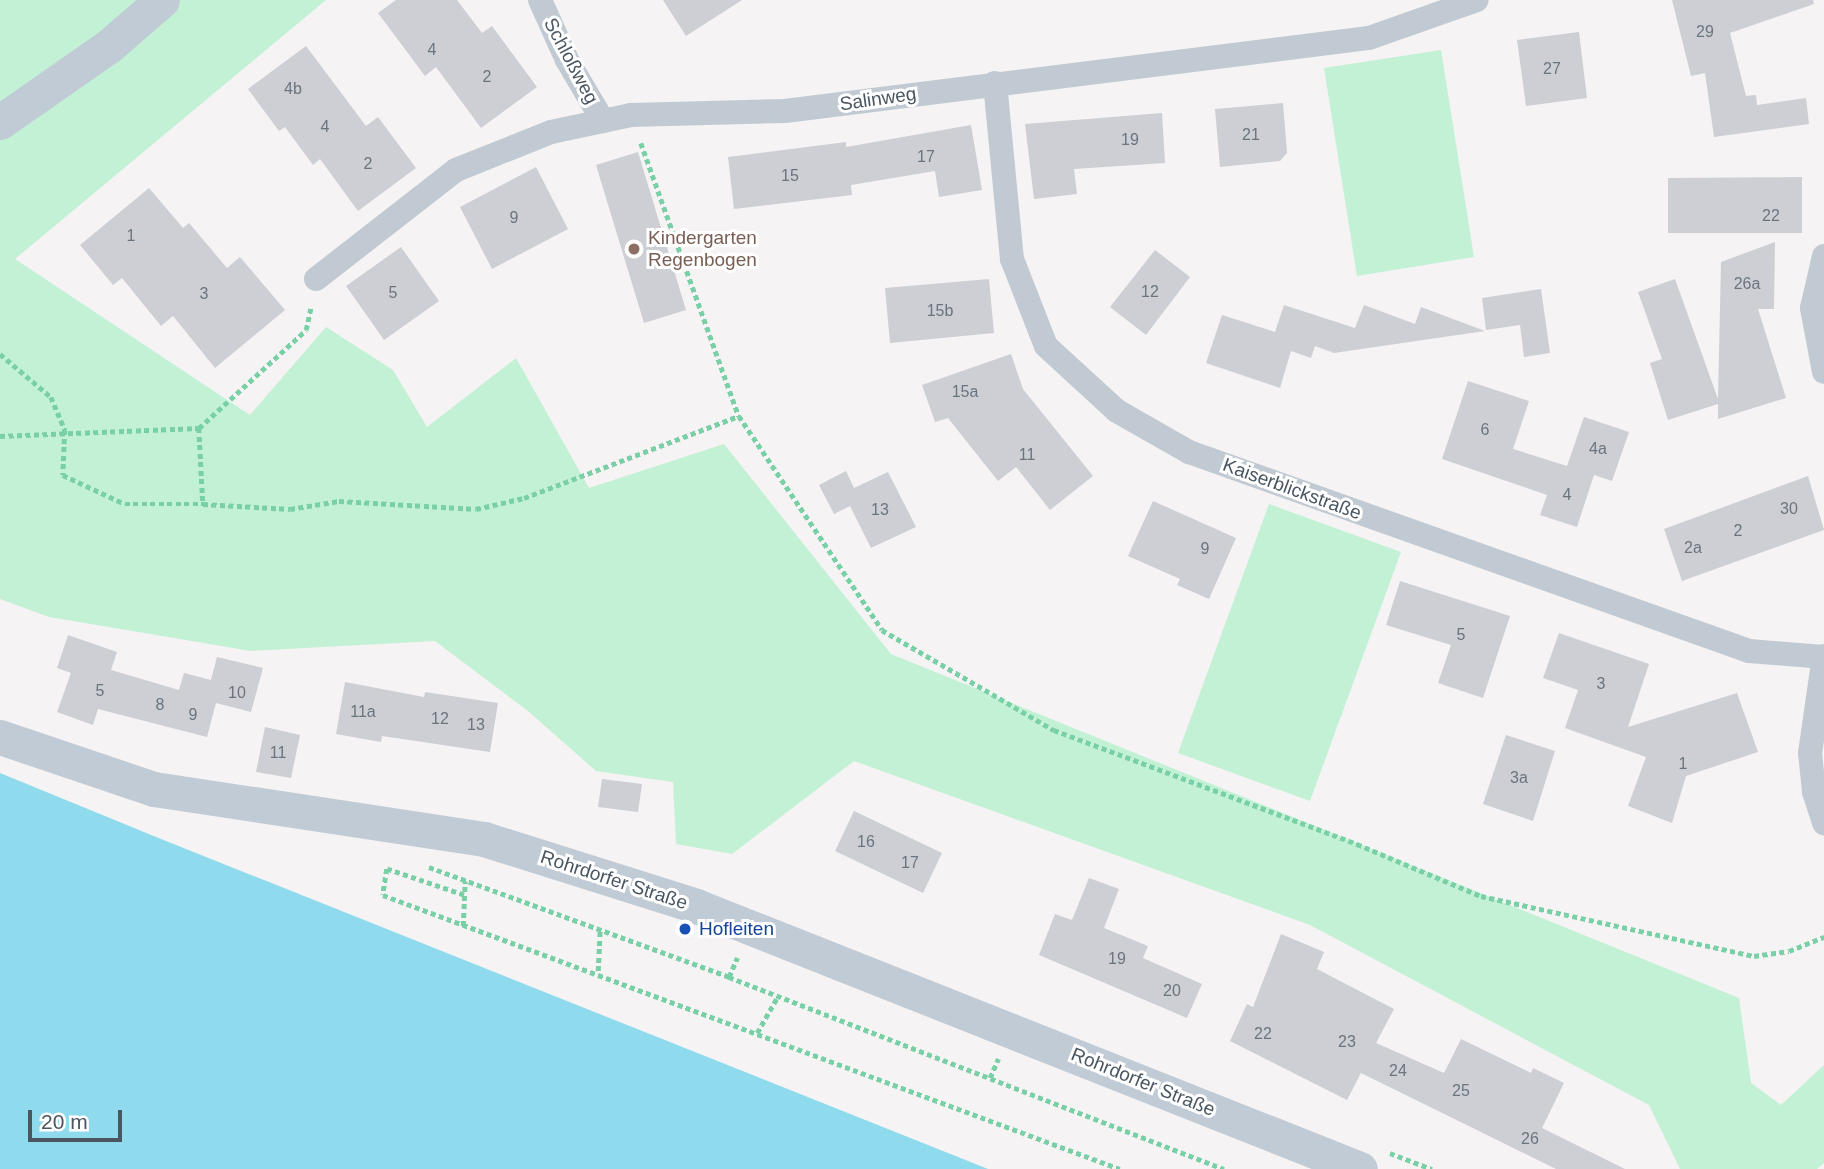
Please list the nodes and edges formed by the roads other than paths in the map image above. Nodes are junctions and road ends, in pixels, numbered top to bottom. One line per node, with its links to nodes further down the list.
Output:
1 (162, 0): 6 (main road)
2 (540, 0): 5 (street, Schloßweg)
3 (1477, 0): 4 (street, Salinweg)
4 (995, 83): 5 (street, Salinweg); 10 (street, Kaiserblickstraße)
5 (603, 121): 8 (street, Salinweg)
6 (0, 122)
7 (1824, 256): 9 (street)
8 (316, 279)
9 (1824, 372)
10 (1824, 656): 12 (street)
11 (0, 737): 13 (main road, Rohrdorfer Straße)
12 (1824, 822)
13 (1360, 1169)

